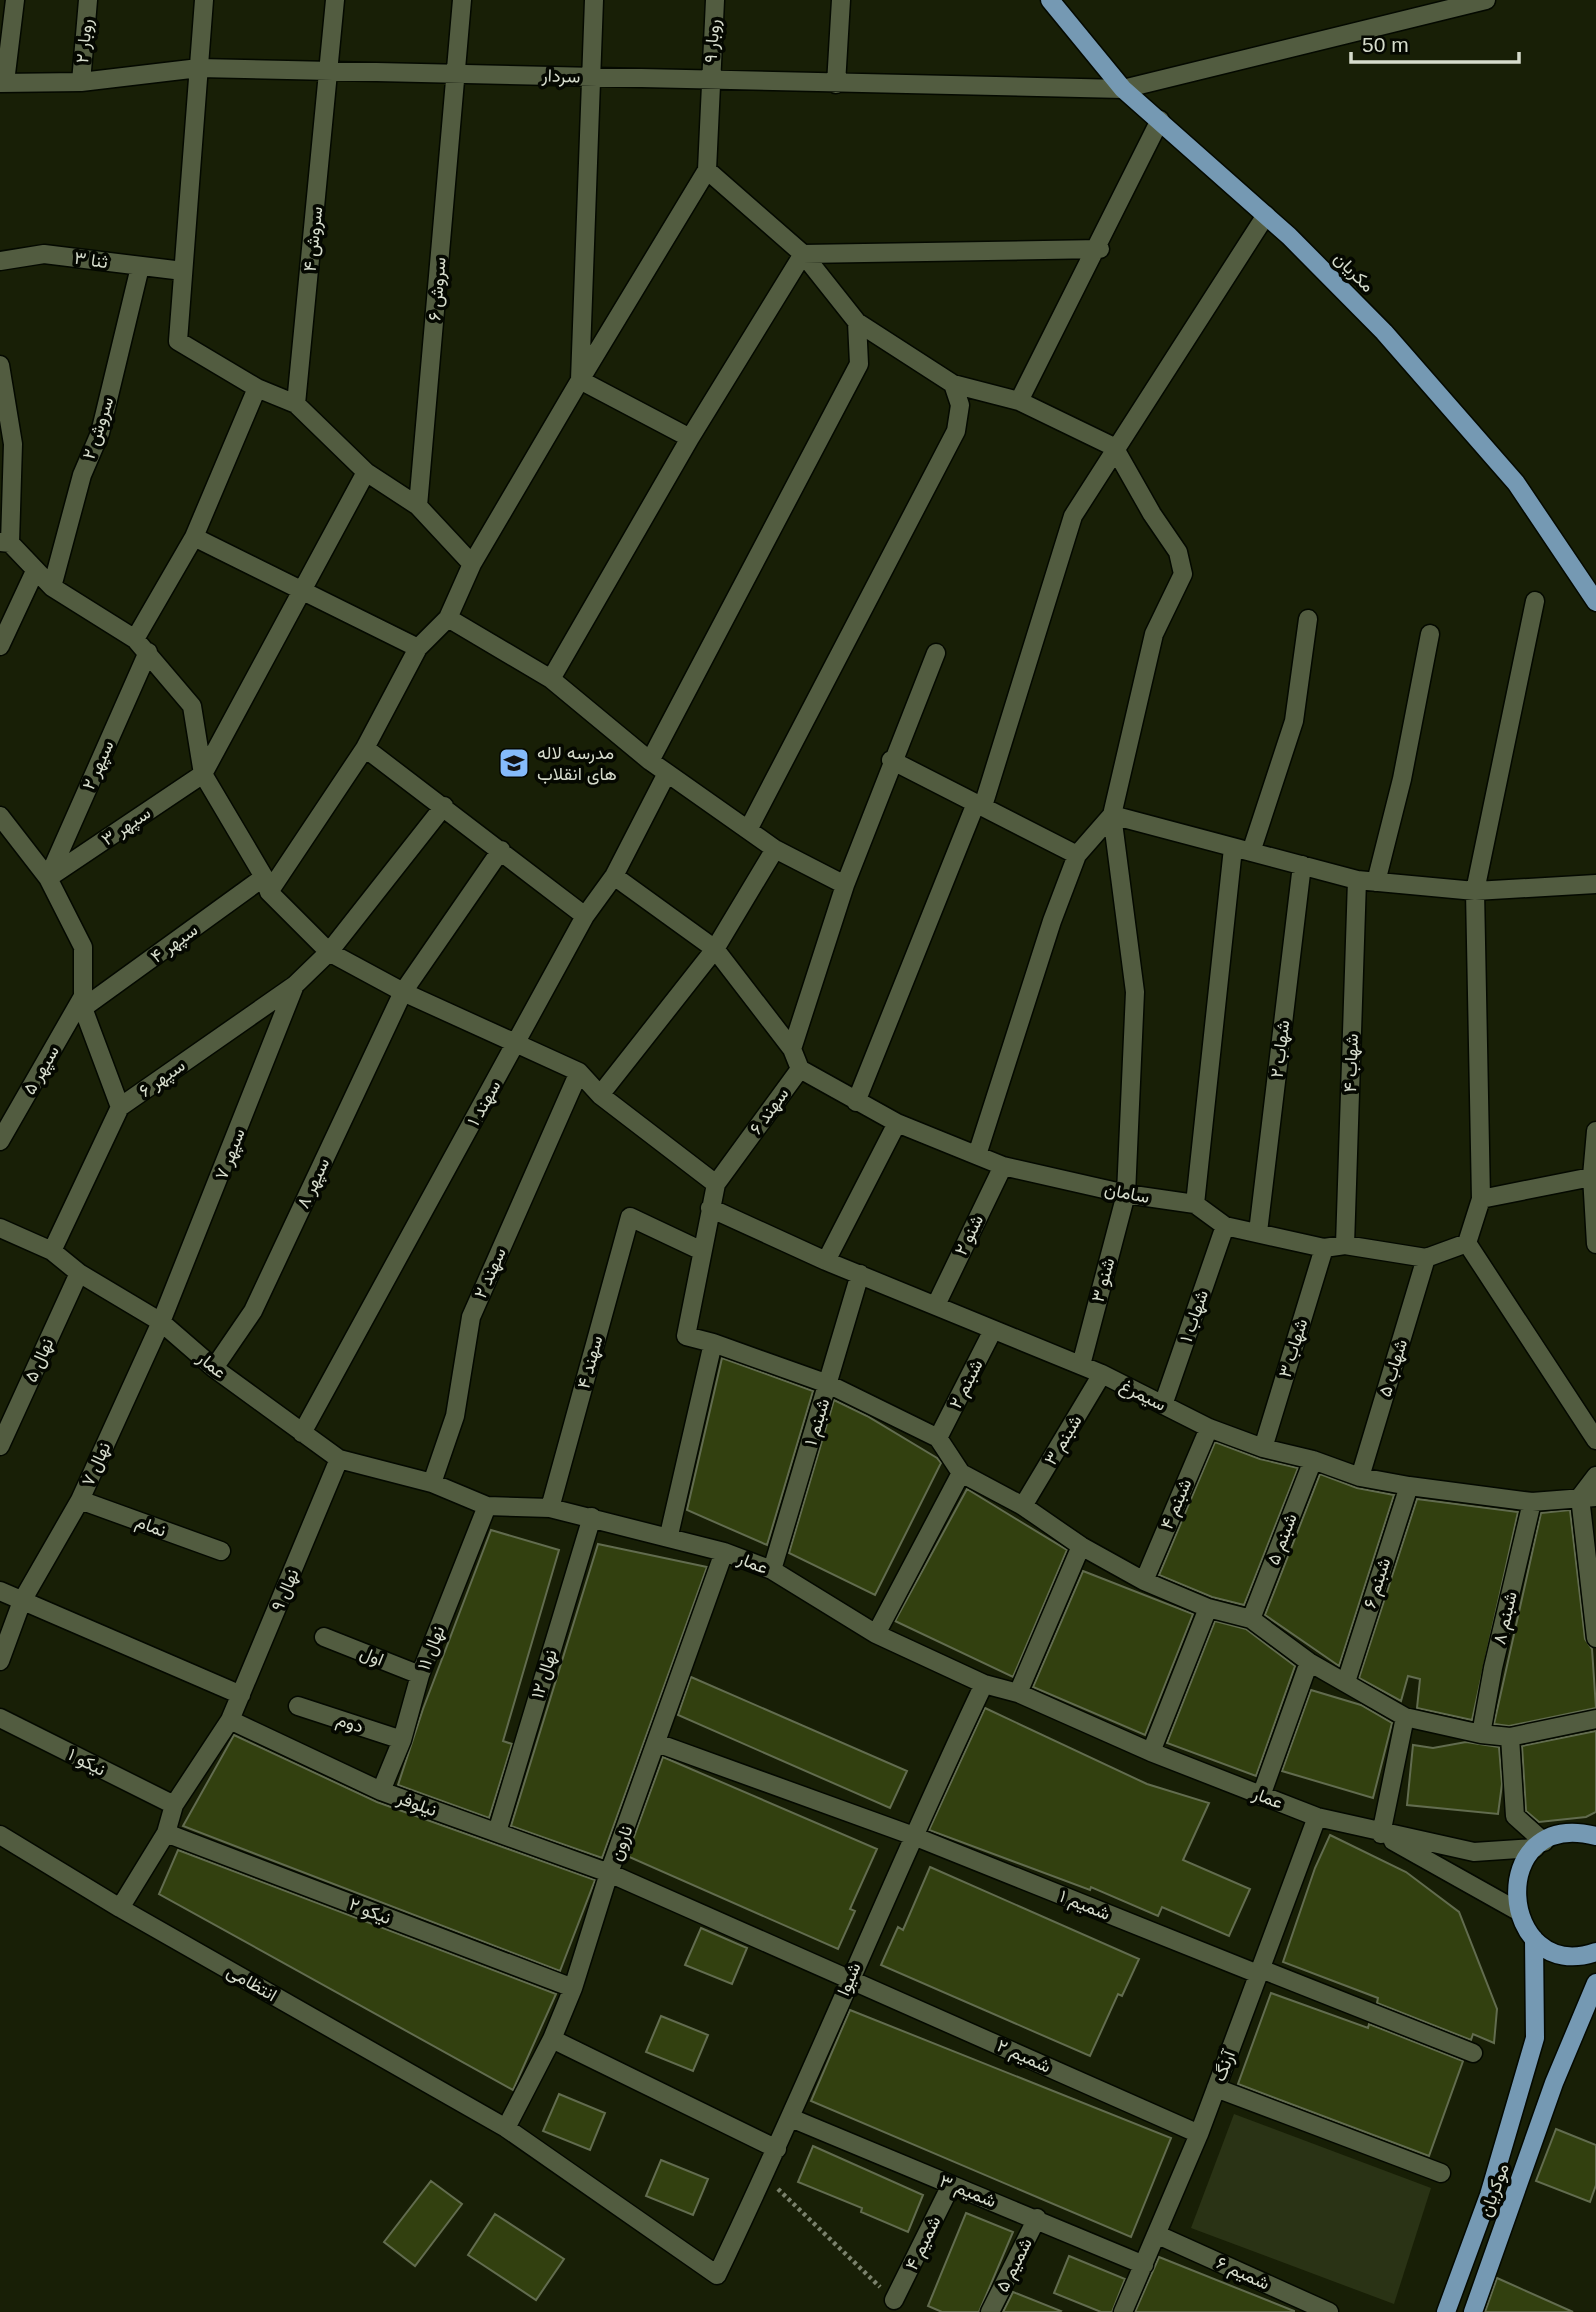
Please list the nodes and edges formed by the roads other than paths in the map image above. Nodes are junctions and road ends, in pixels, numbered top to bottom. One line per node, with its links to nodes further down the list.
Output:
1 (15, 0): 16 (street)
2 (88, 0): 17 (street, روبار ۲)
3 (204, 0): 11 (street)
4 (335, 0): 13 (street, سروش ۴)
5 (462, 0): 12 (street, سروش ۶)
6 (594, 0): 14 (street)
7 (715, 0): 15 (street, روبار ۹)
8 (841, 0): 18 (street)
9 (1050, 0): 19 (main road, مکریان)
10 (1486, 0): 19 (street, سردار)
11 (199, 68): 13 (street, سردار); 17 (street, سردار); 27 (street)
12 (456, 72): 13 (street, سردار); 14 (street, سردار); 38 (street, سروش ۶)
13 (330, 73): 34 (street, سروش ۴)
14 (590, 76): 15 (street, سردار); 30 (street)
15 (710, 81): 18 (street, سردار); 21 (street, روبار ۹)
16 (2, 82): 17 (street, سردار)
17 (81, 82)
18 (836, 85): 19 (street, سردار)
19 (1123, 89): 20 (main road, مکریان)
20 (1160, 120): 22 (main road, مکریان); 23 (street)
21 (707, 170): 24 (street); 30 (street)
22 (1266, 215): 36 (street); 46 (main road, مکریان)
23 (1098, 249): 24 (street); 33 (street)
24 (803, 254): 28 (street); 35 (street)
25 (0, 261): 26 (street, ثنا ۳)
26 (140, 267): 27 (street, ثنا ۳); 43 (street, سروش ۲)
27 (183, 271): 32 (street)
28 (857, 322): 31 (street); 57 (street)
29 (0, 365): 40 (street)
30 (580, 380): 35 (street); 41 (street)
31 (953, 384): 33 (street); 64 (street)
32 (257, 387): 34 (street); 39 (street, سپهر ۲)
33 (1019, 401): 36 (street)
34 (296, 404): 37 (street)
35 (690, 438): 54 (street)
36 (1115, 447): 60 (street); 62 (street)
37 (366, 471): 38 (street); 44 (street)
38 (418, 506): 41 (street)
39 (194, 537): 44 (street); 51 (street, سپهر ۲)
40 (5, 542): 42 (street)
41 (472, 564): 47 (street)
42 (35, 571): 43 (street); 50 (street)
43 (52, 587): 51 (street)
44 (301, 589): 52 (street); 59 (street)
45 (1535, 601): 78 (street)
46 (1596, 603)
47 (448, 618): 52 (street); 54 (street)
48 (1308, 619): 68 (street)
49 (1430, 634): 74 (street)
50 (0, 646)
51 (142, 646): 59 (street); 72 (street, سپهر ۲)
52 (418, 648): 55 (street)
53 (936, 653): 56 (street)
54 (551, 679): 57 (street)
55 (365, 748): 61 (street); 75 (street)
56 (891, 760): 60 (street); 77 (street)
57 (650, 761): 58 (street)
58 (667, 773): 64 (street); 71 (street, سهند ۱)
59 (203, 774): 72 (street, سپهر ۳); 75 (street)
60 (979, 805): 69 (street); 90 (street)
61 (444, 806): 67 (street); 81 (street, سپهر ۶)
62 (1112, 815): 65 (street); 69 (street); 99 (street, شنو ۳)
63 (0, 816): 72 (street)
64 (749, 828): 66 (street)
65 (1233, 848): 68 (street); 101 (street)
66 (775, 849): 77 (street); 80 (street)
67 (501, 850): 79 (street); 83 (street, سپهر ۸)
68 (1251, 852): 70 (street)
69 (1077, 855): 95 (street)
70 (1302, 865): 73 (street); 105 (street, شهاب ۲)
71 (614, 876): 79 (street, سهند ۱); 80 (street, سهند ۶)
72 (48, 878): 84 (street)
73 (1357, 880): 74 (street); 108 (street, شهاب ۴)
74 (1376, 882): 78 (street)
75 (267, 884): 81 (street); 84 (street, سپهر ۴)
76 (1596, 884): 78 (street)
77 (845, 885): 86 (street)
78 (1475, 891): 100 (street)
79 (585, 916): 85 (street, سهند ۱)
80 (715, 949): 86 (street, سهند ۶); 89 (street)
81 (329, 952): 82 (street, سپهر ۶); 83 (street)
82 (295, 985): 91 (street, سپهر ۶); 117 (street, سپهر ۷)
83 (403, 992): 85 (street); 121 (street, سپهر ۸)
84 (82, 1003): 91 (street); 94 (street, سپهر ۵)
85 (517, 1042): 88 (street); 126 (street, سهند ۱)
86 (792, 1049): 87 (street, سهند ۶)
87 (800, 1069): 90 (street, سامان); 98 (street, سهند ۶)
88 (579, 1072): 89 (street); 136 (street, سهند ۲)
89 (600, 1095): 98 (street)
90 (856, 1102): 92 (street, سامان)
91 (120, 1107): 110 (street, سپهر ۶)
92 (897, 1123): 95 (street, سامان); 113 (street)
93 (1596, 1131): 97 (street)
94 (0, 1141)
95 (977, 1155): 96 (street, سامان)
96 (1003, 1166): 99 (street, سامان); 116 (street, شنو ۲)
97 (1594, 1176): 100 (street); 107 (street)
98 (716, 1185): 102 (street, سهند ۶)
99 (1126, 1194): 101 (street, سامان); 120 (street, شنو ۳)
100 (1481, 1199): 106 (street)
101 (1195, 1205): 103 (street, سامان)
102 (710, 1208): 111 (street, سهند ۶); 113 (street, سیمرغ)
103 (1225, 1226): 105 (street, سامان); 124 (street, شهاب ۱)
104 (0, 1228): 110 (street, عمار)
105 (1258, 1233): 109 (street, سامان)
106 (1467, 1243): 112 (street, سامان); 128 (street)
107 (1596, 1244)
108 (1345, 1245): 109 (street, سامان); 112 (street, سامان)
109 (1324, 1248): 130 (street, شهاب ۳)
110 (52, 1251): 114 (street, عمار)
111 (702, 1251): 119 (street, سهند ۶); 143 (street, سهند ۴)
112 (1426, 1258): 135 (street, شهاب ۵)
113 (826, 1261): 115 (street, سیمرغ)
114 (79, 1273): 117 (street, عمار); 129 (street, نهال ۵)
115 (860, 1273): 116 (street, سیمرغ); 123 (street, شبنم ۱)
116 (936, 1305): 118 (street, سیمرغ)
117 (161, 1322): 121 (street, عمار); 139 (street, نهال ۷)
118 (993, 1330): 120 (street, سیمرغ); 127 (street, شبنم ۲)
119 (713, 1343): 123 (street); 145 (street)
120 (1081, 1365): 122 (street, سیمرغ)
121 (214, 1368): 126 (street, عمار)
122 (1102, 1374): 124 (street, سیمرغ); 142 (street, شبنم ۳)
123 (828, 1384): 127 (street); 149 (street, شبنم ۱)
124 (1163, 1405): 125 (street, سیمرغ)
125 (1209, 1428): 130 (street, سیمرغ); 150 (street, شبنم ۴)
126 (302, 1433): 131 (street, عمار)
127 (938, 1438): 133 (street)
128 (1596, 1440)
129 (0, 1446)
130 (1262, 1448): 132 (street, سیمرغ)
131 (339, 1459): 136 (street, عمار); 164 (street, نهال ۹)
132 (1313, 1460): 135 (street, سیمرغ); 154 (street, شبنم ۵)
133 (961, 1473): 142 (street); 155 (street)
134 (1596, 1476): 138 (street)
135 (1360, 1478): 137 (street, سیمرغ)
136 (432, 1483): 141 (street, عمار)
137 (1409, 1486): 140 (street, سیمرغ); 161 (street, شبنم ۶)
138 (1588, 1497): 140 (street, سیمرغ); 157 (street)
139 (80, 1500): 147 (street, نمام); 152 (street, نهال ۷)
140 (1532, 1502): 170 (street, شبنم ۸)
141 (487, 1506): 143 (street, عمار); 160 (street, نهال ۱۱)
142 (1023, 1506): 146 (street)
143 (550, 1508): 144 (street, عمار)
144 (592, 1517): 145 (street, عمار); 179 (street, نهال ۱۲)
145 (670, 1535): 148 (street, عمار)
146 (1081, 1546): 150 (street); 163 (street)
147 (221, 1551)
148 (724, 1552): 149 (street, عمار); 173 (street, نارون)
149 (772, 1570): 155 (street, عمار)
150 (1144, 1581): 153 (street)
151 (0, 1591): 152 (street)
152 (22, 1601): 158 (street, نهال ۷); 164 (street)
153 (1208, 1608): 154 (street); 174 (street)
154 (1251, 1619): 159 (street)
155 (876, 1634): 162 (street, عمار)
156 (324, 1637): 160 (street, اول)
157 (1596, 1638)
158 (0, 1661)
159 (1309, 1662): 161 (street); 176 (street)
160 (420, 1675): 172 (street, نهال ۱۱)
161 (1346, 1682): 166 (street)
162 (984, 1684): 163 (street, عمار); 183 (street, شیوا)
163 (1018, 1693): 174 (street, عمار)
164 (241, 1695): 169 (street, نهال ۹)
165 (298, 1706): 172 (street, دوم)
166 (1405, 1717): 170 (street); 181 (street)
167 (0, 1718): 177 (street, نیکو ۱)
168 (1596, 1719): 171 (street)
169 (230, 1720): 175 (street, نیلوفر); 177 (street, نهال ۹)
170 (1482, 1734): 171 (street)
171 (1510, 1737): 185 (street)
172 (402, 1740): 175 (street, نهال ۱۱)
173 (657, 1743): 183 (street, شمیم ۱); 186 (street, نارون)
174 (1151, 1752): 176 (street, عمار)
175 (381, 1791): 179 (street, نیلوفر)
176 (1261, 1796): 178 (street, عمار)
177 (174, 1805): 180 (street, نهال ۹)
178 (1317, 1817): 181 (street, عمار); 191 (street, آرنگ)
179 (496, 1832): 186 (street, نیلوفر)
180 (166, 1833): 187 (street, نهال ۹); 194 (street, نیکو ۲)
181 (1381, 1834): 185 (street, عمار); 188 (street)
182 (0, 1835): 187 (street, انتظامی)
183 (911, 1835): 191 (street, شمیم ۱); 192 (street, شیوا)
184 (1596, 1836): 185 (main road)
185 (1540, 1845): 188 (main road)
186 (609, 1873): 192 (street, شمیم ۲); 194 (street, نارون)
187 (120, 1908): 199 (street, انتظامی)
188 (1517, 1910): 189 (main road)
189 (1534, 1939): 190 (main road); 212 (main road)
190 (1596, 1952)
191 (1259, 1972): 196 (street, شمیم ۱); 197 (street, آرنگ)
192 (850, 1978): 198 (street, شیوا); 200 (street, شمیم ۲)
193 (1596, 1983): 213 (main road, موکریان)
194 (573, 1988): 195 (street, نارون)
195 (552, 2039): 199 (street, نارون); 201 (street)
196 (1473, 2053)
197 (1216, 2088): 200 (street, آرنگ); 202 (street)
198 (791, 2118): 201 (street, شیوا); 203 (street, شمیم ۳)
199 (506, 2128): 207 (street, انتظامی)
200 (1199, 2134): 205 (street, آرنگ)
201 (777, 2148): 207 (street, شیوا)
202 (1441, 2173)
203 (951, 2185): 204 (street, شمیم ۳); 208 (street, شمیم ۴)
204 (1037, 2218): 206 (street, شمیم ۳); 209 (street, شمیم ۵)
205 (1158, 2235): 206 (street, آرنگ); 211 (street, شمیم ۶)
206 (1144, 2265): 210 (street, آرنگ)
207 (717, 2275)
208 (894, 2300)
209 (990, 2312)
210 (1123, 2312)
211 (1329, 2312)
212 (1446, 2312)
213 (1473, 2312)

